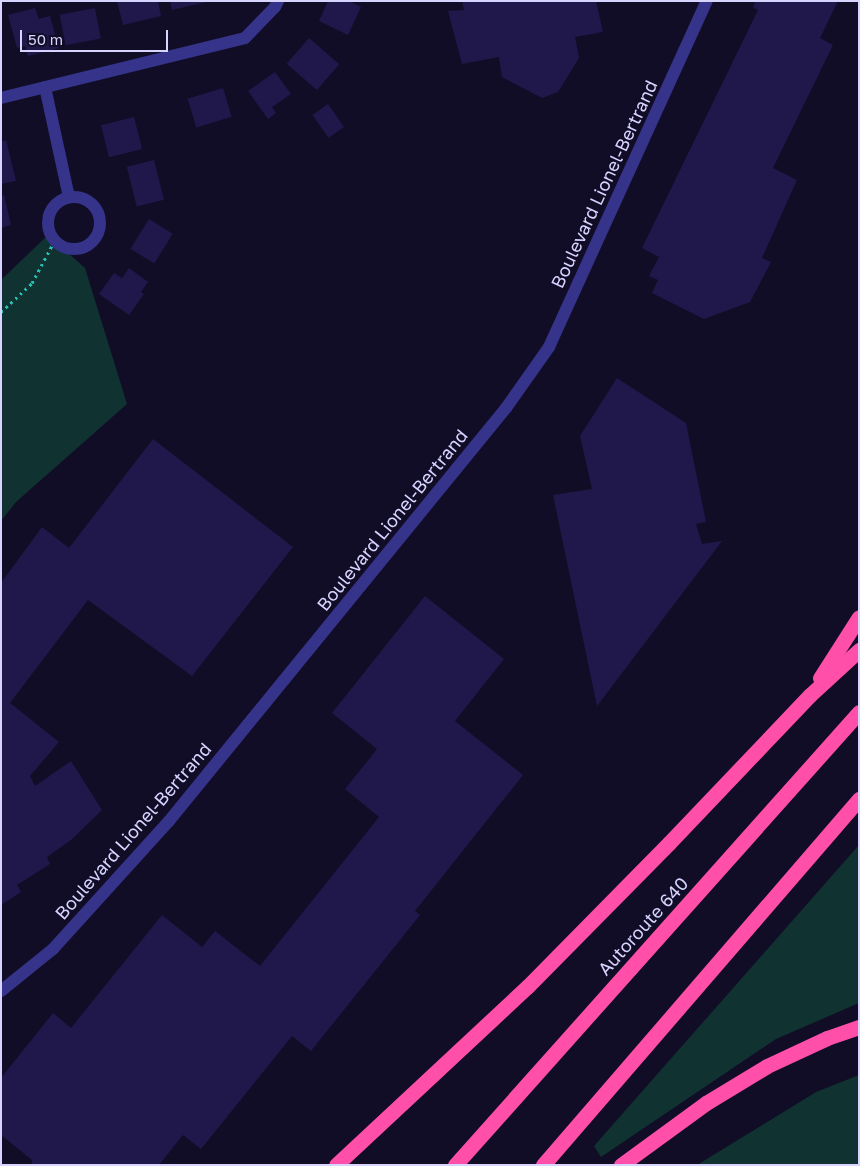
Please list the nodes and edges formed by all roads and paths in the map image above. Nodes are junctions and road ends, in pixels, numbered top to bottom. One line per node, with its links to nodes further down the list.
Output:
1 (278, 1): 3 (street)
2 (707, 1): 13 (street, Boulevard Lionel-Bertrand)
3 (45, 88): 4 (street); 5 (street)
4 (1, 98)
5 (69, 197): 6 (street); 6 (street)
6 (55, 240): 7 (path)
7 (1, 312)
8 (859, 617): 10 (highway)
9 (859, 650): 10 (highway)
10 (810, 695): 15 (highway)
11 (859, 712): 16 (highway, Autoroute 640)
12 (859, 799): 17 (highway)
13 (1, 991)
14 (859, 1027): 18 (highway)
15 (336, 1165)
16 (455, 1165)
17 (543, 1165)
18 (621, 1165)

